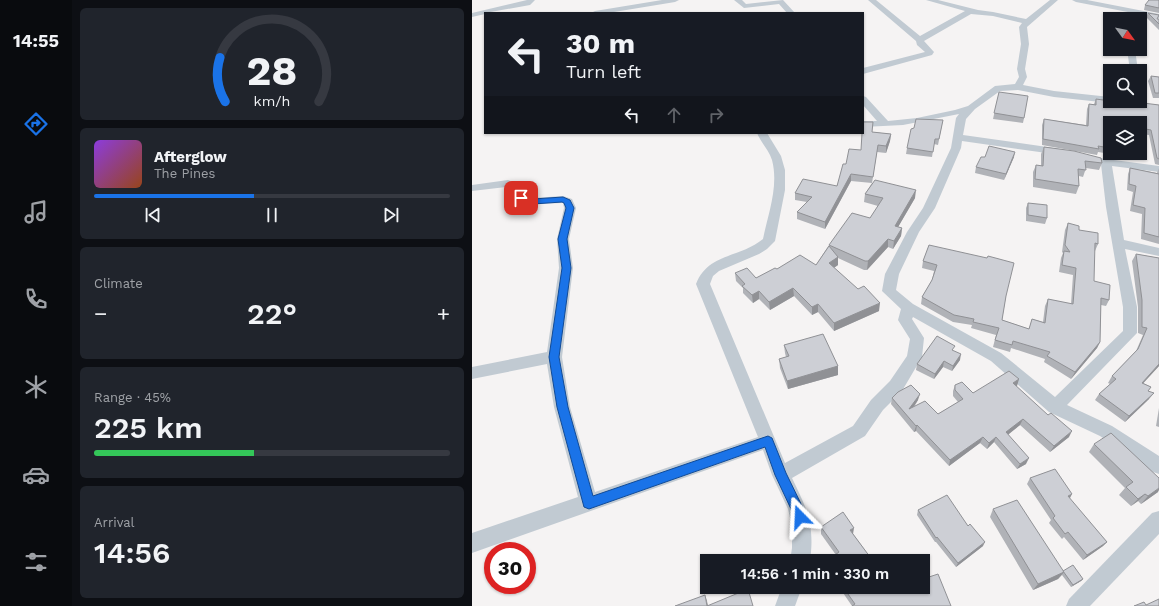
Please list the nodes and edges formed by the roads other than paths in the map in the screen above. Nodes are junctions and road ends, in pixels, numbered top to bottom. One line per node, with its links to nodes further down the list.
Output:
1 (531, 0): 9 (street)
2 (675, 0): 13 (street)
3 (738, 0): 8 (street)
4 (872, 0): 21 (street)
5 (930, 0): 15 (street)
6 (1054, 0): 20 (street)
7 (1076, 0): 16 (street)
8 (780, 1): 14 (street)
9 (496, 10): 11 (street); 12 (street)
10 (484, 12): 17 (street)
11 (486, 12)
12 (512, 12)
13 (602, 12)
14 (790, 12)
15 (975, 12): 20 (street); 21 (street)
16 (1121, 12)
17 (472, 15)
18 (1147, 16): 19 (street)
19 (1159, 16)
20 (1028, 22): 23 (street)
21 (920, 40): 22 (street)
22 (864, 71)
23 (1018, 87): 24 (street); 26 (street)
24 (1103, 99)
25 (864, 100): 28 (street)
26 (972, 107): 28 (street); 30 (street)
27 (864, 124): 28 (street)
28 (885, 124)
29 (762, 134): 42 (street)
30 (958, 137): 31 (street); 38 (street)
31 (1072, 154)
32 (1086, 157): 33 (street)
33 (1106, 162): 34 (street); 36 (street)
34 (1159, 169)
35 (472, 188): 39 (street)
36 (1118, 243): 37 (street); 41 (street)
37 (1159, 252)
38 (908, 308): 41 (street); 44 (street)
39 (554, 357): 40 (street); 45 (street)
40 (472, 373)
41 (1055, 407): 43 (street)
42 (768, 441): 44 (street); 45 (street)
43 (1159, 466)
44 (781, 475): 48 (street)
45 (589, 503): 47 (street)
46 (1158, 523): 51 (street)
47 (472, 543)
48 (801, 554)
49 (789, 594): 50 (street)
50 (785, 606)
51 (1076, 606)

